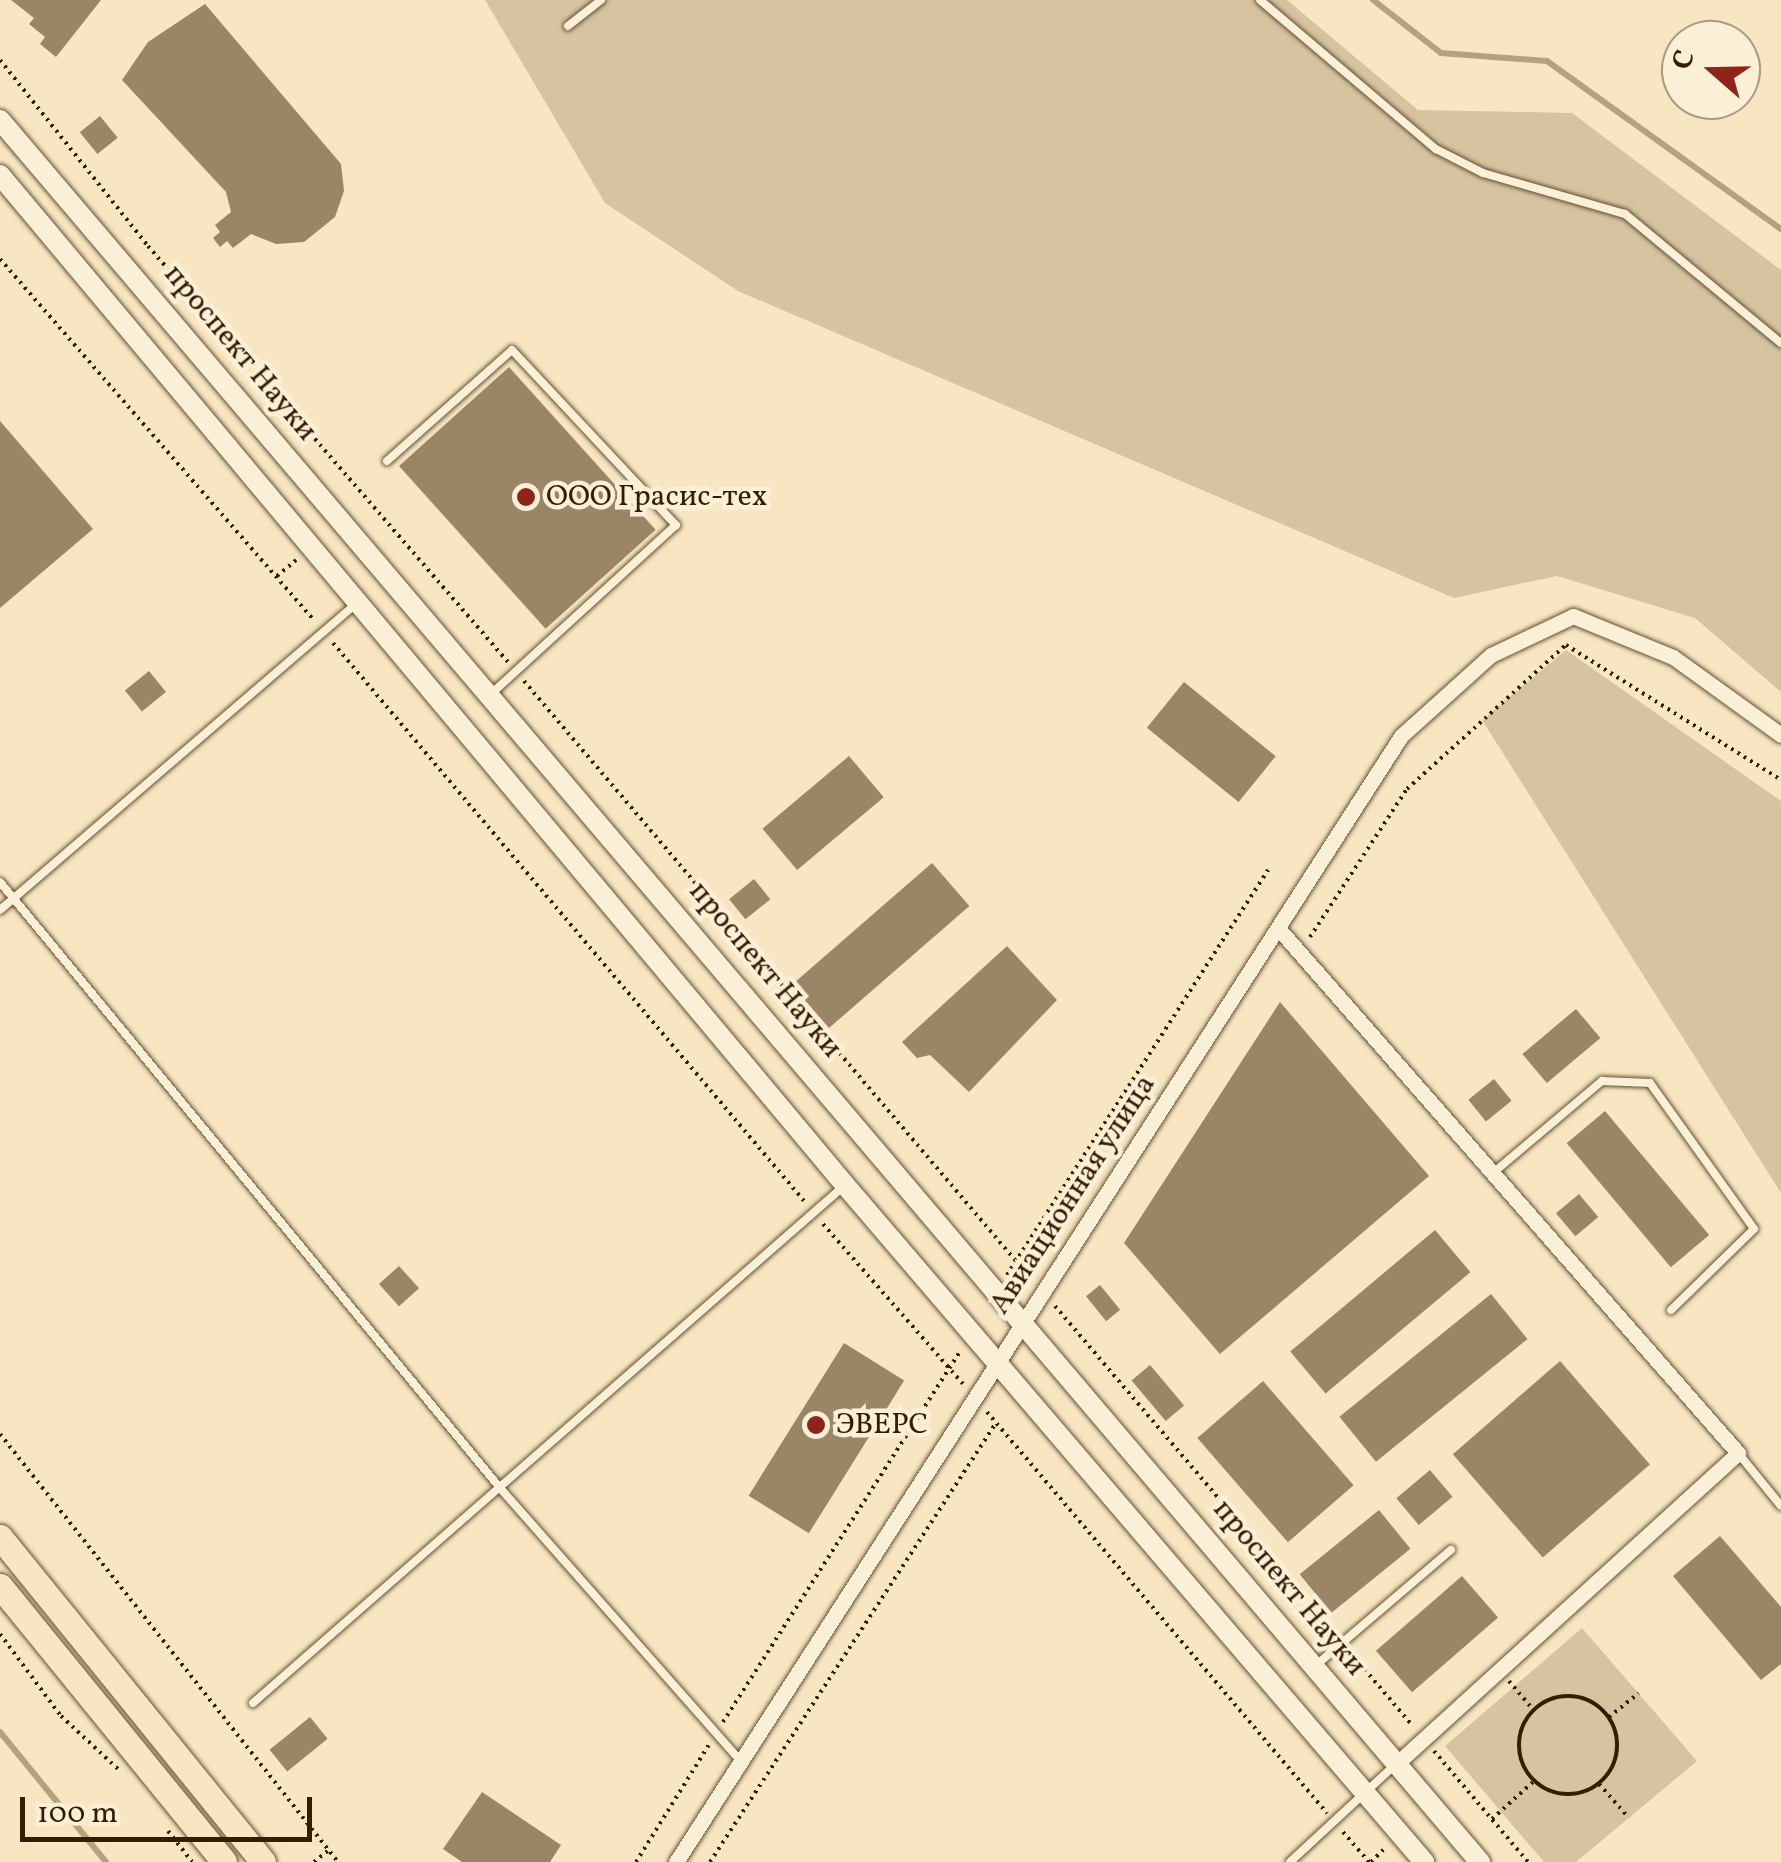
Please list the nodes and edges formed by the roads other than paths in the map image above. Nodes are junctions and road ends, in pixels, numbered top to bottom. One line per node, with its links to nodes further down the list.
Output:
1 (602, 0): 3 (lane)
2 (1260, 0): 6 (lane)
3 (568, 26)
4 (0, 120): 9 (street, проспект Науки)
5 (0, 174): 8 (street)
6 (1781, 343)
7 (387, 461): 9 (lane)
8 (359, 601): 12 (lane); 16 (street)
9 (491, 694): 18 (street, проспект Науки)
10 (1781, 735): 14 (street, Авиационная улица)
11 (0, 882): 12 (lane)
12 (14, 898): 13 (lane); 21 (lane)
13 (0, 910)
14 (1278, 928): 15 (street); 18 (street, Авиационная улица)
15 (1493, 1173): 17 (lane); 20 (street)
16 (845, 1185): 19 (street); 21 (lane)
17 (1671, 1310)
18 (1025, 1321): 19 (street, Авиационная улица); 26 (street, проспект Науки)
19 (998, 1363): 28 (street, Авиационная улица); 30 (street)
20 (1738, 1452): 22 (lane); 29 (street)
21 (500, 1488): 27 (lane); 28 (lane)
22 (1781, 1506)
23 (0, 1536): 32 (main road)
24 (1452, 1550): 26 (lane)
25 (0, 1586): 31 (main road)
26 (1316, 1666): 29 (street, проспект Науки)
27 (253, 1703)
28 (741, 1761): 33 (street, Авиационная улица)
29 (1396, 1764): 30 (lane); 36 (street, проспект Науки)
30 (1363, 1790): 34 (lane); 35 (street)
31 (224, 1862)
32 (263, 1862)
33 (676, 1862)
34 (1290, 1862)
35 (1424, 1862)
36 (1480, 1862)

